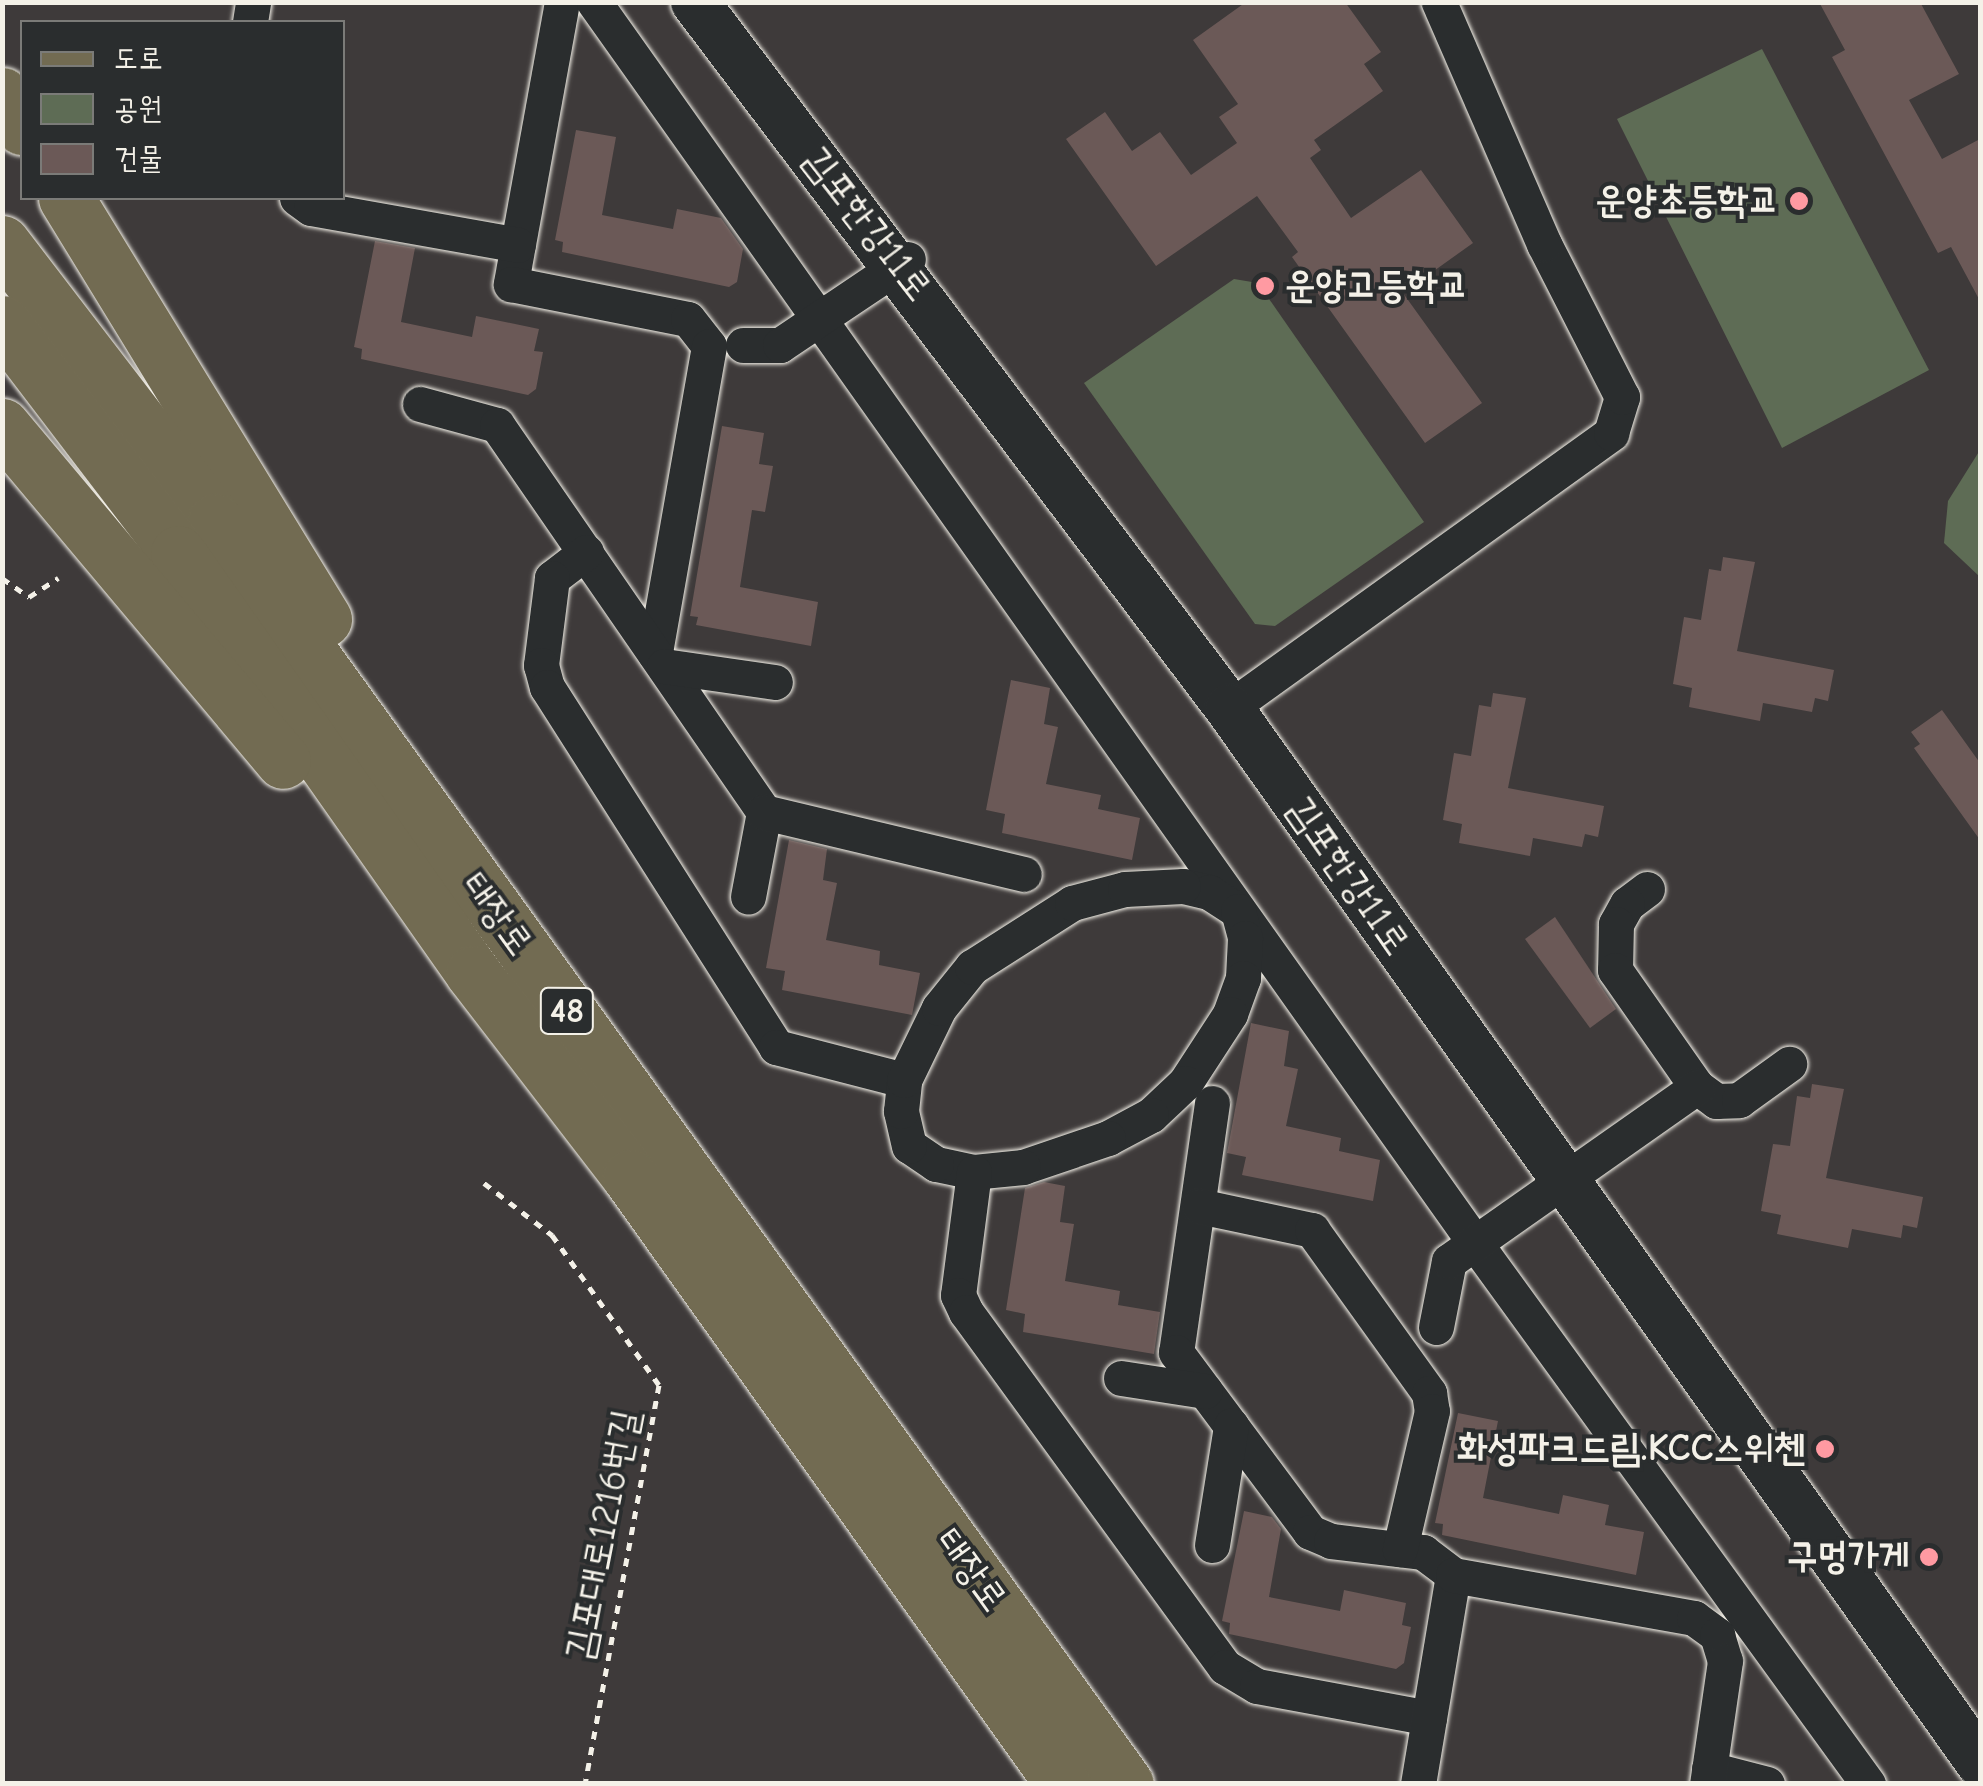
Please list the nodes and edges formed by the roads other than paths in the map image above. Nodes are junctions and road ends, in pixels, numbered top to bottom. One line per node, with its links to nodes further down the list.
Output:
1 (562, 2): 11 (street)
2 (594, 2): 13 (street)
3 (695, 2): 12 (street, 김포한강11로)
4 (709, 2): 12 (street, 김포한강11로)
5 (1439, 2): 21 (street)
6 (2, 95): 7 (main road)
7 (20, 125)
8 (67, 200): 23 (main road)
9 (299, 200): 11 (street)
10 (2, 242): 23 (main road, 태장로 / 48)
11 (518, 245): 19 (street)
12 (904, 262): 13 (street); 21 (street, 김포한강11로)
13 (815, 318): 15 (street); 27 (street)
14 (2, 323): 28 (main road, 태장로 / 48)
15 (744, 346)
16 (420, 404): 18 (street)
17 (2, 426): 28 (main road)
18 (586, 552): 19 (street); 30 (street)
19 (660, 659): 20 (street); 22 (street)
20 (775, 682)
21 (1234, 705): 34 (street, 김포한강11로)
22 (764, 812): 24 (street); 26 (street)
23 (468, 874): 49 (main road, 태장로 / 48)
24 (1024, 874)
25 (1647, 889): 31 (street)
26 (748, 897)
27 (1238, 911): 30 (street); 33 (street); 36 (street)
28 (472, 973): 48 (main road, 태장로 / 48)
29 (1789, 1064): 31 (street)
30 (904, 1080): 33 (street)
31 (1696, 1088): 34 (street)
32 (1212, 1103): 35 (street)
33 (974, 1172): 44 (street)
34 (1570, 1177): 36 (street); 45 (street, 김포한강11로); 46 (street, 김포한강11로)
35 (1199, 1206): 39 (street); 42 (street)
36 (1475, 1243): 37 (street); 52 (street)
37 (1436, 1327)
38 (1121, 1378): 39 (street)
39 (1205, 1391): 40 (street)
40 (1231, 1426): 41 (street); 42 (street)
41 (1212, 1545)
42 (1400, 1550): 43 (street)
43 (1453, 1575): 44 (street); 47 (street)
44 (1429, 1718): 50 (street)
45 (1980, 1745)
46 (1980, 1763)
47 (1708, 1776): 51 (street)
48 (1062, 1784)
49 (1126, 1784)
50 (1418, 1784)
51 (1767, 1784)
52 (1868, 1784)

